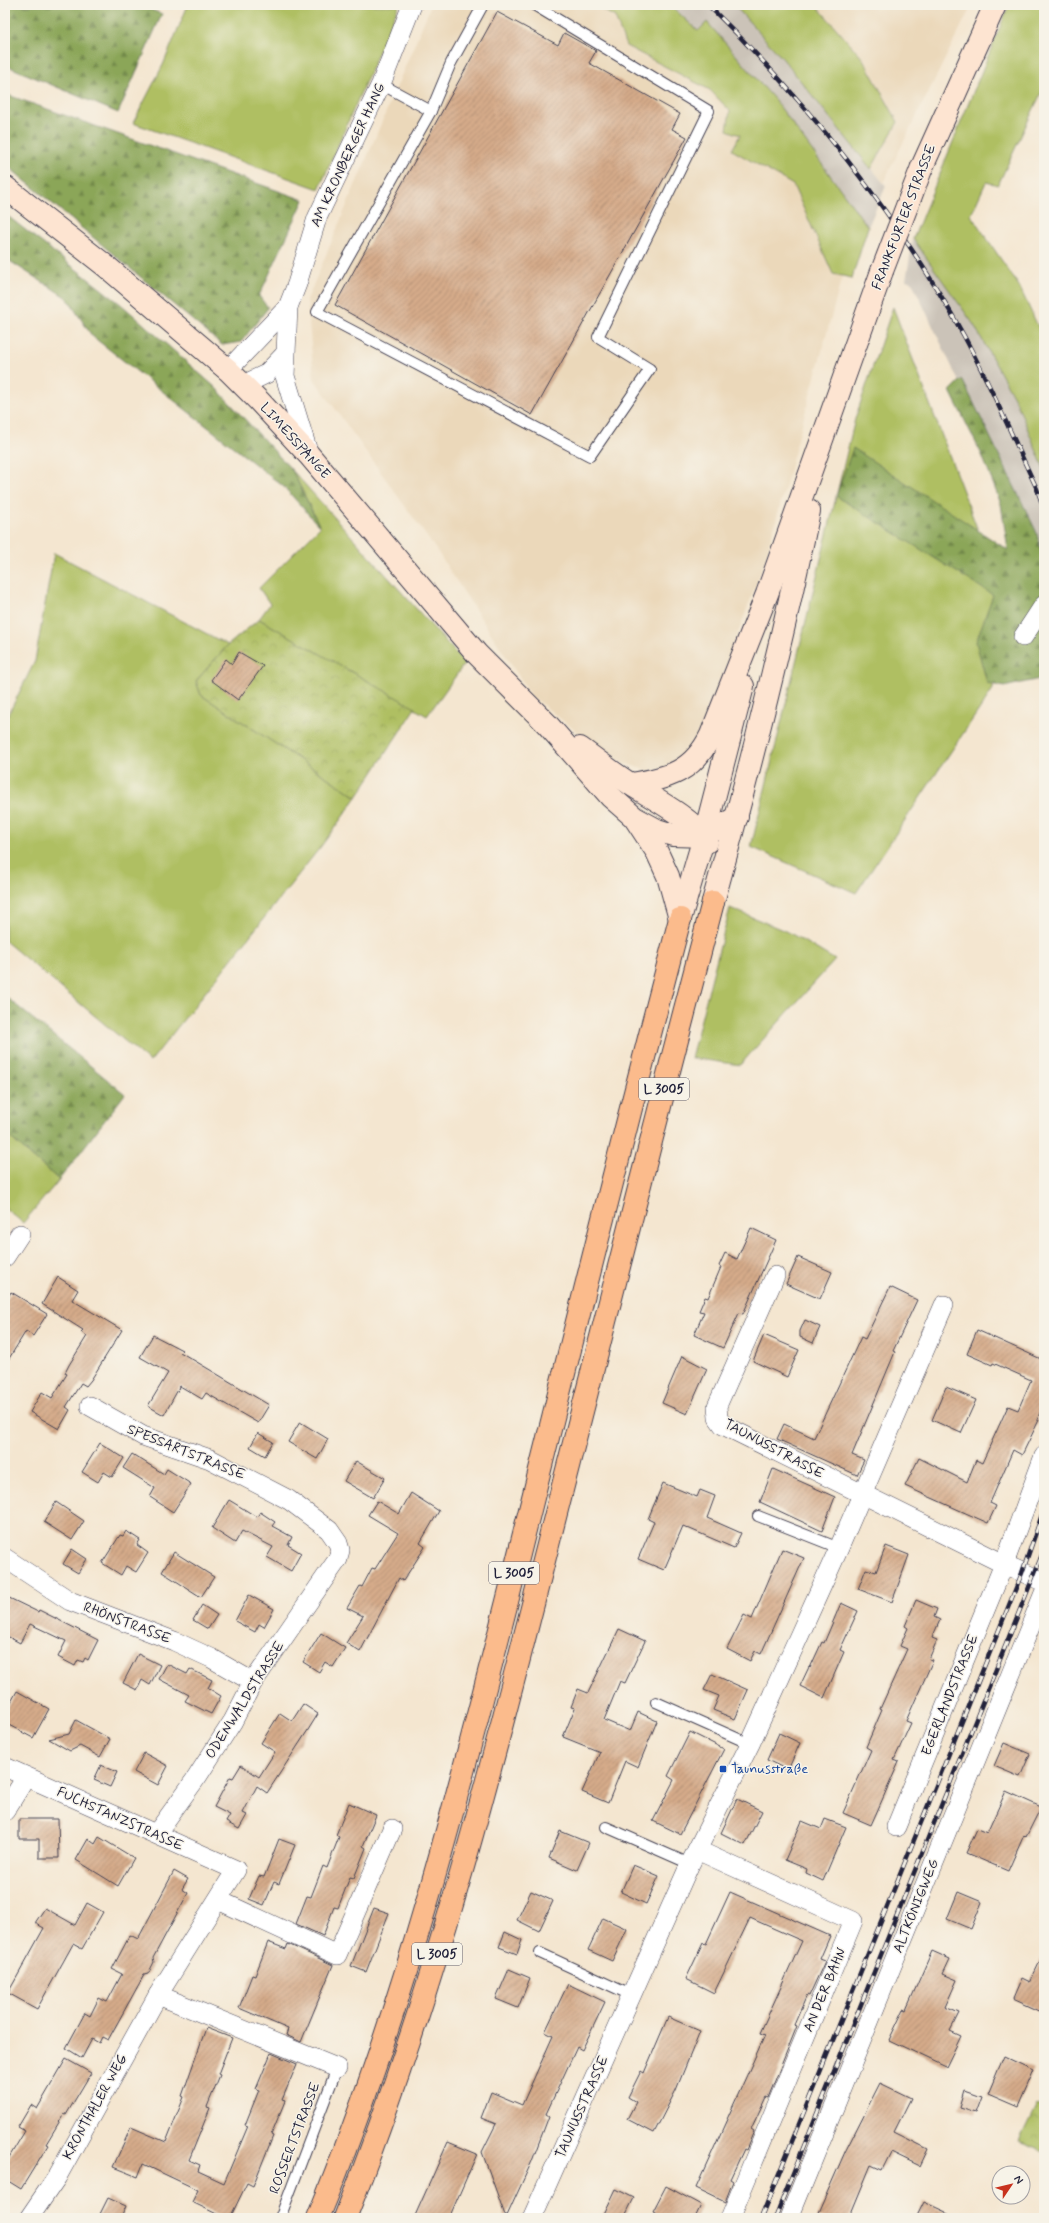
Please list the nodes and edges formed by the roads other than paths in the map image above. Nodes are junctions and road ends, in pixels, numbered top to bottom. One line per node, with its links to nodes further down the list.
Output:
1 (412, 5): 5 (street, AM KRONBERGER HANG)
2 (483, 5): 6 (lane)
3 (534, 5): 6 (lane)
4 (995, 5): 12 (main road, FRANKFURTER STRASSE / L 3005, bridge)
5 (381, 84): 6 (lane); 8 (street, AM KRONBERGER HANG)
6 (431, 112)
7 (8, 189): 10 (main road, LIMESSPANGE)
8 (288, 307): 9 (street, AM KRONBERGER HANG); 10 (street, AM KRONBERGER HANG)
9 (285, 354): 11 (street); 13 (street, AM KRONBERGER HANG)
10 (228, 370): 11 (main road, LIMESSPANGE)
11 (243, 385): 13 (main road, LIMESSPANGE)
12 (825, 434): 14 (main road, L 3005); 19 (main road, L 3005)
13 (309, 455): 17 (main road, LIMESSPANGE)
14 (767, 594): 18 (main road); 21 (main road, L 3005)
15 (1044, 605): 16 (street)
16 (1023, 636)
17 (547, 724): 18 (main road); 20 (main road)
18 (631, 784): 21 (main road)
19 (737, 816): 21 (main road); 22 (main road, L 3005)
20 (635, 818): 21 (main road); 23 (main road)
21 (704, 836): 22 (main road); 23 (main road, L 3005)
22 (713, 902): 58 (highway, L 3005)
23 (680, 919): 57 (highway, L 3005)
24 (20, 1234): 25 (street)
25 (5, 1257)
26 (775, 1276): 30 (street, TAUNUSSTRASSE)
27 (944, 1305): 30 (street, TAUNUSSTRASSE)
28 (90, 1406): 32 (street, SPESSARTSTRASSE)
29 (1044, 1456): 35 (street)
30 (862, 1494): 33 (street, TAUNUSSTRASSE); 35 (street, TAUNUSSTRASSE)
31 (758, 1516): 33 (lane)
32 (338, 1543): 38 (street, ODENWALDSTRASSE)
33 (839, 1548): 40 (street, TAUNUSSTRASSE)
34 (5, 1558): 38 (street, RHÖNSTRASSE)
35 (1004, 1564): 36 (street, TAUNUSSTRASSE); 45 (street, EGERLANDSTRASSE)
36 (1044, 1582)
37 (1044, 1593): 61 (street, ALTKÖNIGWEG)
38 (253, 1682): 47 (street, ODENWALDSTRASSE)
39 (656, 1702): 40 (lane)
40 (750, 1744): 48 (street, TAUNUSSTRASSE)
41 (5, 1767): 42 (street, FUCHSTANZSTRASSE)
42 (26, 1777): 43 (street); 47 (street, FUCHSTANZSTRASSE)
43 (5, 1812)
44 (606, 1827): 48 (lane)
45 (896, 1827)
46 (392, 1829): 50 (street)
47 (156, 1834): 49 (street, FUCHSTANZSTRASSE)
48 (694, 1857): 53 (street, TAUNUSSTRASSE); 60 (street, AN DER BAHN)
49 (236, 1870): 50 (street, KRONTHALER WEG)
50 (218, 1900): 52 (street, KRONTHALER WEG)
51 (540, 1953): 53 (lane)
52 (158, 1995): 54 (street); 55 (street, KRONTHALER WEG)
53 (633, 1996): 59 (street, TAUNUSSTRASSE)
54 (337, 2068): 56 (lane, ROSSERTSTRASSE)
55 (29, 2218)
56 (280, 2218)
57 (318, 2218)
58 (345, 2218)
59 (532, 2218)
60 (730, 2218)
61 (789, 2218)

